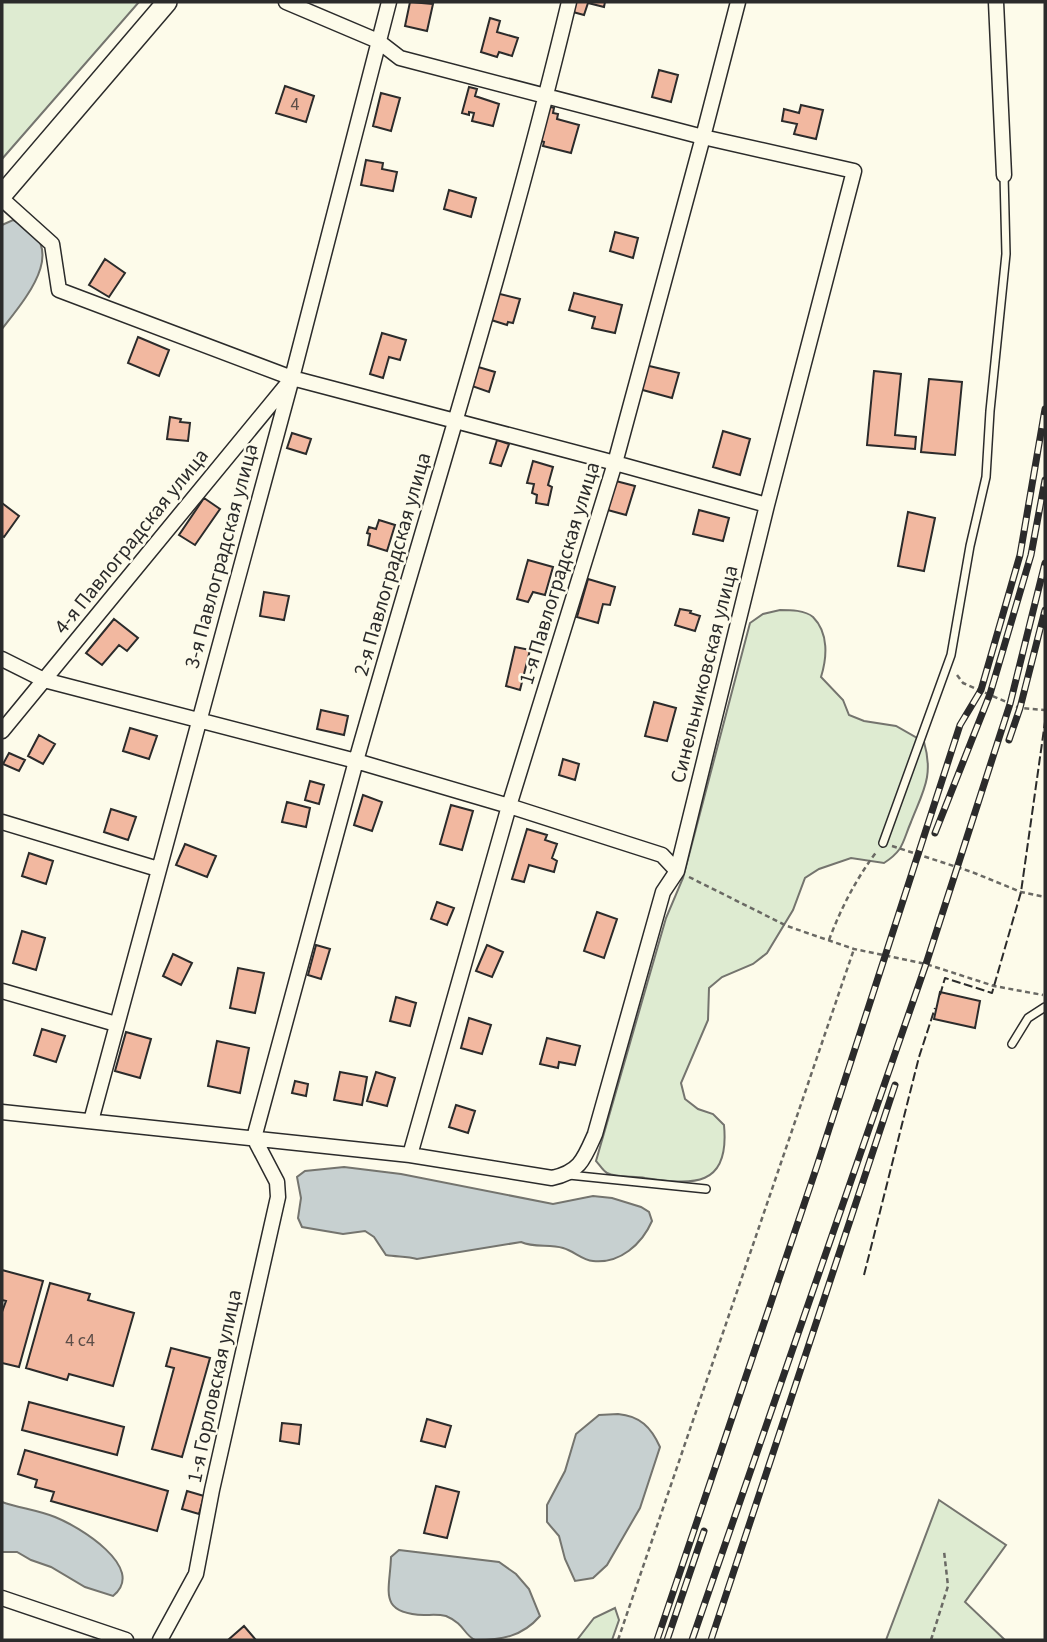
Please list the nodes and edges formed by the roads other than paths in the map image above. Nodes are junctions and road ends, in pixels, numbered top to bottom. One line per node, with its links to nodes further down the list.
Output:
1 (167, 2): 11 (street)
2 (286, 2): 7 (street)
3 (389, 2): 7 (street, 3-я Павлоградская улица)
4 (569, 2): 8 (street, 2-я Павлоградская улица)
5 (738, 2): 9 (street, 1-я Павлоградская улица)
6 (996, 2): 10 (street)
7 (378, 41): 8 (street); 12 (street, 3-я Павлоградская улица)
8 (547, 94): 9 (street); 13 (street, 2-я Павлоградская улица)
9 (704, 137): 14 (street, 1-я Павлоградская улица); 15 (street, Синельниковская улица)
10 (1004, 175): 23 (lane)
11 (2, 197): 12 (street)
12 (292, 378): 13 (street); 17 (street, 4-я Павлоградская улица); 18 (street, 3-я Павлоградская улица)
13 (456, 421): 14 (street); 20 (street, 2-я Павлоградская улица)
14 (615, 463): 15 (street); 21 (street, 1-я Павлоградская улица)
15 (767, 505): 25 (street, Синельниковская улица)
16 (2, 659): 17 (street)
17 (44, 680): 18 (street); 19 (street, 4-я Павлоградская улица)
18 (198, 721): 20 (street); 24 (street, 3-я Павлоградская улица)
19 (2, 731)
20 (356, 761): 21 (street); 32 (street, 2-я Павлоградская улица)
21 (509, 806): 25 (street); 33 (street, 1-я Павлоградская улица)
22 (2, 822): 24 (street)
23 (883, 843)
24 (158, 869): 28 (street, 3-я Павлоградская улица)
25 (677, 871): 34 (street, Синельниковская улица)
26 (2, 991): 28 (street)
27 (1045, 1007): 29 (lane)
28 (116, 1024): 31 (street, 3-я Павлоградская улица)
29 (1012, 1044)
30 (2, 1112): 31 (street)
31 (91, 1121): 32 (street)
32 (254, 1138): 33 (street); 38 (street, 1-я Горловская улица)
33 (410, 1155): 34 (street)
34 (569, 1175): 35 (lane)
35 (706, 1189)
36 (2, 1598): 37 (street)
37 (126, 1640)
38 (160, 1640)

